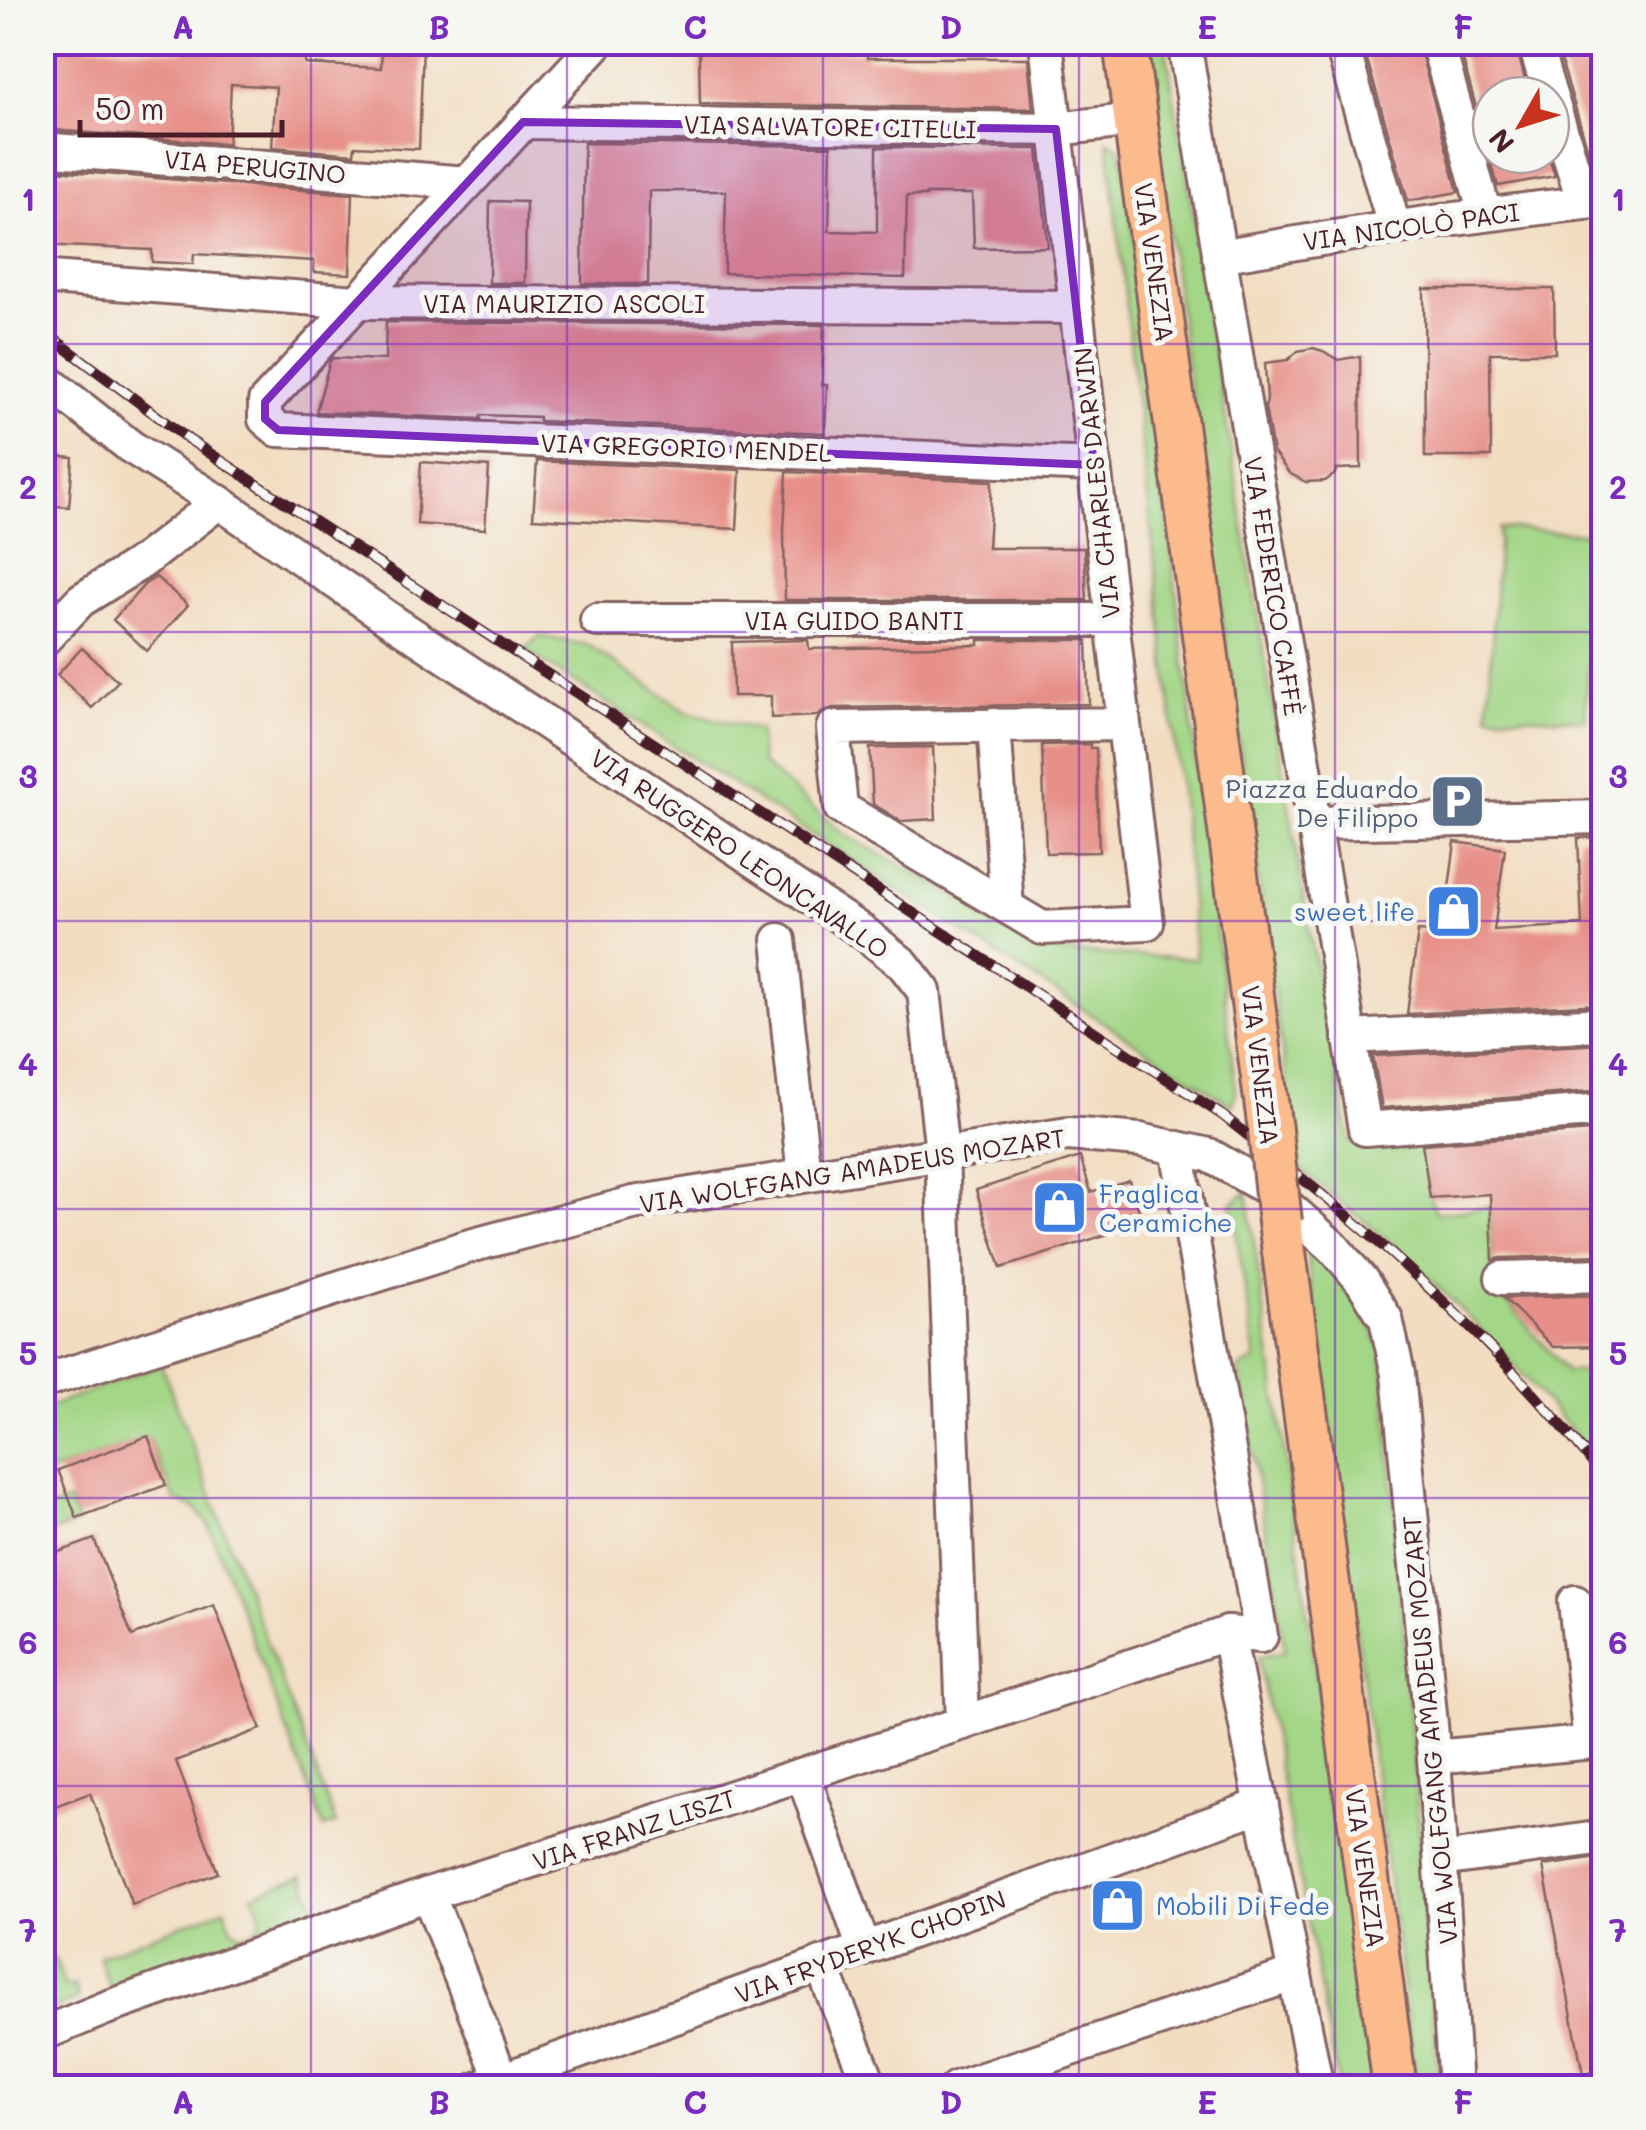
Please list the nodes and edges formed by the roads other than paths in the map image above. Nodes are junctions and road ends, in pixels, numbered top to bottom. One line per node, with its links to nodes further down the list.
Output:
1 (598, 42): 10 (street)
2 (1046, 42): 11 (street, VIA CHARLES DARWIN)
3 (1124, 42): 9 (main road, VIA VENEZIA)
4 (1184, 42): 18 (street, VIA FEDERICO CAFFÈ)
5 (1340, 42): 17 (street)
6 (1437, 42): 16 (street)
7 (1534, 42): 8 (street)
8 (1544, 75)
9 (1136, 120): 11 (street, VIA SALVATORE CITELLI); 61 (main road, VIA VENEZIA, bridge)
10 (523, 122): 11 (street, VIA SALVATORE CITELLI); 14 (street)
11 (1056, 129): 21 (street, VIA CHARLES DARWIN)
12 (1571, 147): 15 (street)
13 (42, 149): 14 (street, VIA PERUGINO)
14 (467, 183): 20 (street)
15 (1594, 202): 16 (street, VIA NICOLÒ PACI)
16 (1485, 214): 17 (street, VIA NICOLÒ PACI)
17 (1394, 226): 18 (street, VIA NICOLÒ PACI)
18 (1220, 256): 31 (street, VIA FEDERICO CAFFÈ)
19 (52, 278): 20 (street, VIA MAURIZIO ASCOLI)
20 (356, 302): 21 (street, VIA MAURIZIO ASCOLI); 23 (street, VIA GREGORIO MENDEL)
21 (1076, 306): 23 (street, VIA CHARLES DARWIN)
22 (42, 377): 24 (street, VIA RUGGERO LEONCAVALLO)
23 (1094, 465): 26 (street, VIA CHARLES DARWIN)
24 (219, 502): 27 (street); 38 (street, VIA RUGGERO LEONCAVALLO)
25 (596, 620): 26 (street, VIA GUIDO BANTI)
26 (1112, 620): 29 (street, VIA CHARLES DARWIN)
27 (42, 641)
28 (994, 724): 29 (street); 32 (street); 32 (street)
29 (1124, 724): 32 (street, VIA CHARLES DARWIN)
30 (1588, 817): 31 (street)
31 (1314, 823): 35 (street, VIA FEDERICO CAFFÈ)
32 (1007, 907)
33 (779, 940): 39 (street)
34 (1604, 1024): 35 (street)
35 (1349, 1037): 36 (street, VIA FEDERICO CAFFÈ)
36 (1604, 1110)
37 (1177, 1148): 38 (street, VIA WOLFGANG AMADEUS MOZART); 44 (street, VIA FRANZ LISZT); 47 (street, VIA WOLFGANG AMADEUS MOZART)
38 (942, 1153): 39 (street, VIA WOLFGANG AMADEUS MOZART); 45 (street, VIA RUGGERO LEONCAVALLO)
39 (804, 1175): 42 (street, VIA WOLFGANG AMADEUS MOZART)
40 (1604, 1275): 41 (street)
41 (1502, 1278)
42 (42, 1382)
43 (1575, 1602): 46 (street)
44 (1228, 1633): 45 (street, VIA FRANZ LISZT); 49 (street)
45 (963, 1723): 48 (street, VIA FRANZ LISZT)
46 (1597, 1741): 47 (street)
47 (1434, 1757): 51 (street, VIA WOLFGANG AMADEUS MOZART)
48 (804, 1774): 52 (street, VIA FRANZ LISZT); 53 (street)
49 (1262, 1805): 53 (street, VIA FRYDERYK CHOPIN); 55 (street)
50 (1604, 1838): 51 (street)
51 (1441, 1860): 62 (street, VIA WOLFGANG AMADEUS MOZART)
52 (428, 1894): 56 (street, VIA FRANZ LISZT); 57 (street)
53 (864, 1949): 54 (street, VIA FRYDERYK CHOPIN)
54 (822, 1964): 57 (street, VIA FRYDERYK CHOPIN); 58 (street)
55 (1295, 1974): 59 (street); 60 (street)
56 (42, 2034)
57 (495, 2085)
58 (871, 2088)
59 (956, 2088)
60 (1317, 2088)
61 (1395, 2088)
62 (1456, 2088)

